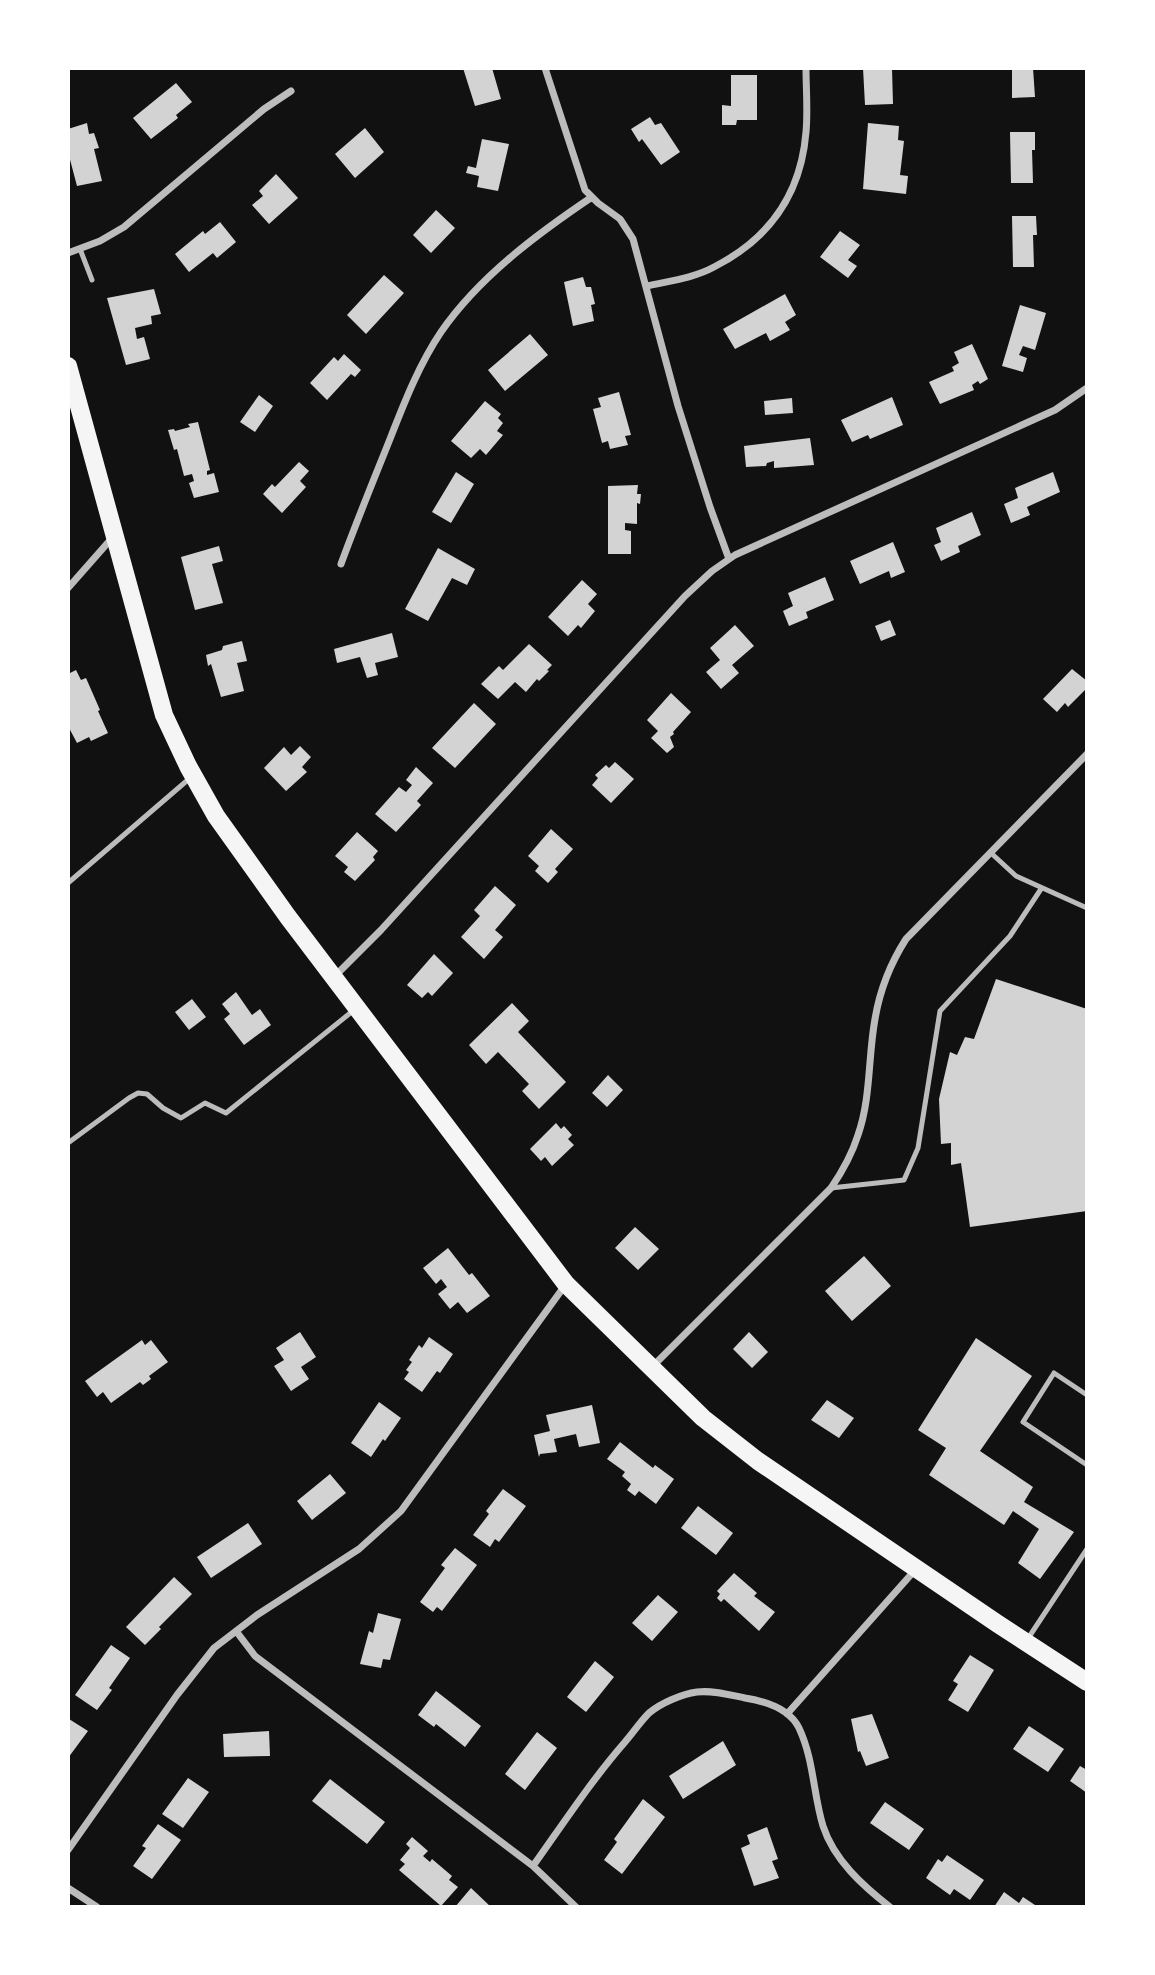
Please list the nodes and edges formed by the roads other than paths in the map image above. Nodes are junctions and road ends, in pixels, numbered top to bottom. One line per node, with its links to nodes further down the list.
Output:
1 (545, 68): 4 (street)
2 (806, 68): 8 (street)
3 (291, 90): 5 (street)
4 (592, 197): 8 (street); 13 (street)
5 (80, 249): 6 (street); 7 (lane)
6 (68, 253)
7 (92, 280)
8 (647, 286): 12 (street)
9 (68, 366): 11 (main road)
10 (1087, 388): 12 (street)
11 (114, 535): 14 (street); 16 (main road)
12 (729, 559): 21 (street)
13 (341, 564)
14 (68, 588)
15 (1087, 754): 17 (street)
16 (193, 775): 18 (lane); 21 (main road)
17 (990, 853): 19 (lane); 24 (street)
18 (68, 883)
19 (1041, 889): 20 (lane); 24 (lane)
20 (1087, 908)
21 (334, 978): 22 (main road)
22 (356, 1008): 23 (lane); 25 (main road)
23 (68, 1143)
24 (831, 1188): 26 (street)
25 (566, 1284): 26 (main road); 31 (street)
26 (652, 1367): 30 (main road)
27 (1087, 1395): 28 (lane)
28 (1087, 1465)
29 (1087, 1549): 32 (lane)
30 (916, 1569): 32 (main road); 34 (street)
31 (236, 1631): 35 (street); 36 (street)
32 (1026, 1643): 33 (main road)
33 (1087, 1682)
34 (787, 1714): 36 (street); 40 (street)
35 (68, 1850)
36 (533, 1866): 39 (street)
37 (68, 1888): 38 (street)
38 (97, 1907)
39 (576, 1907)
40 (890, 1907)

